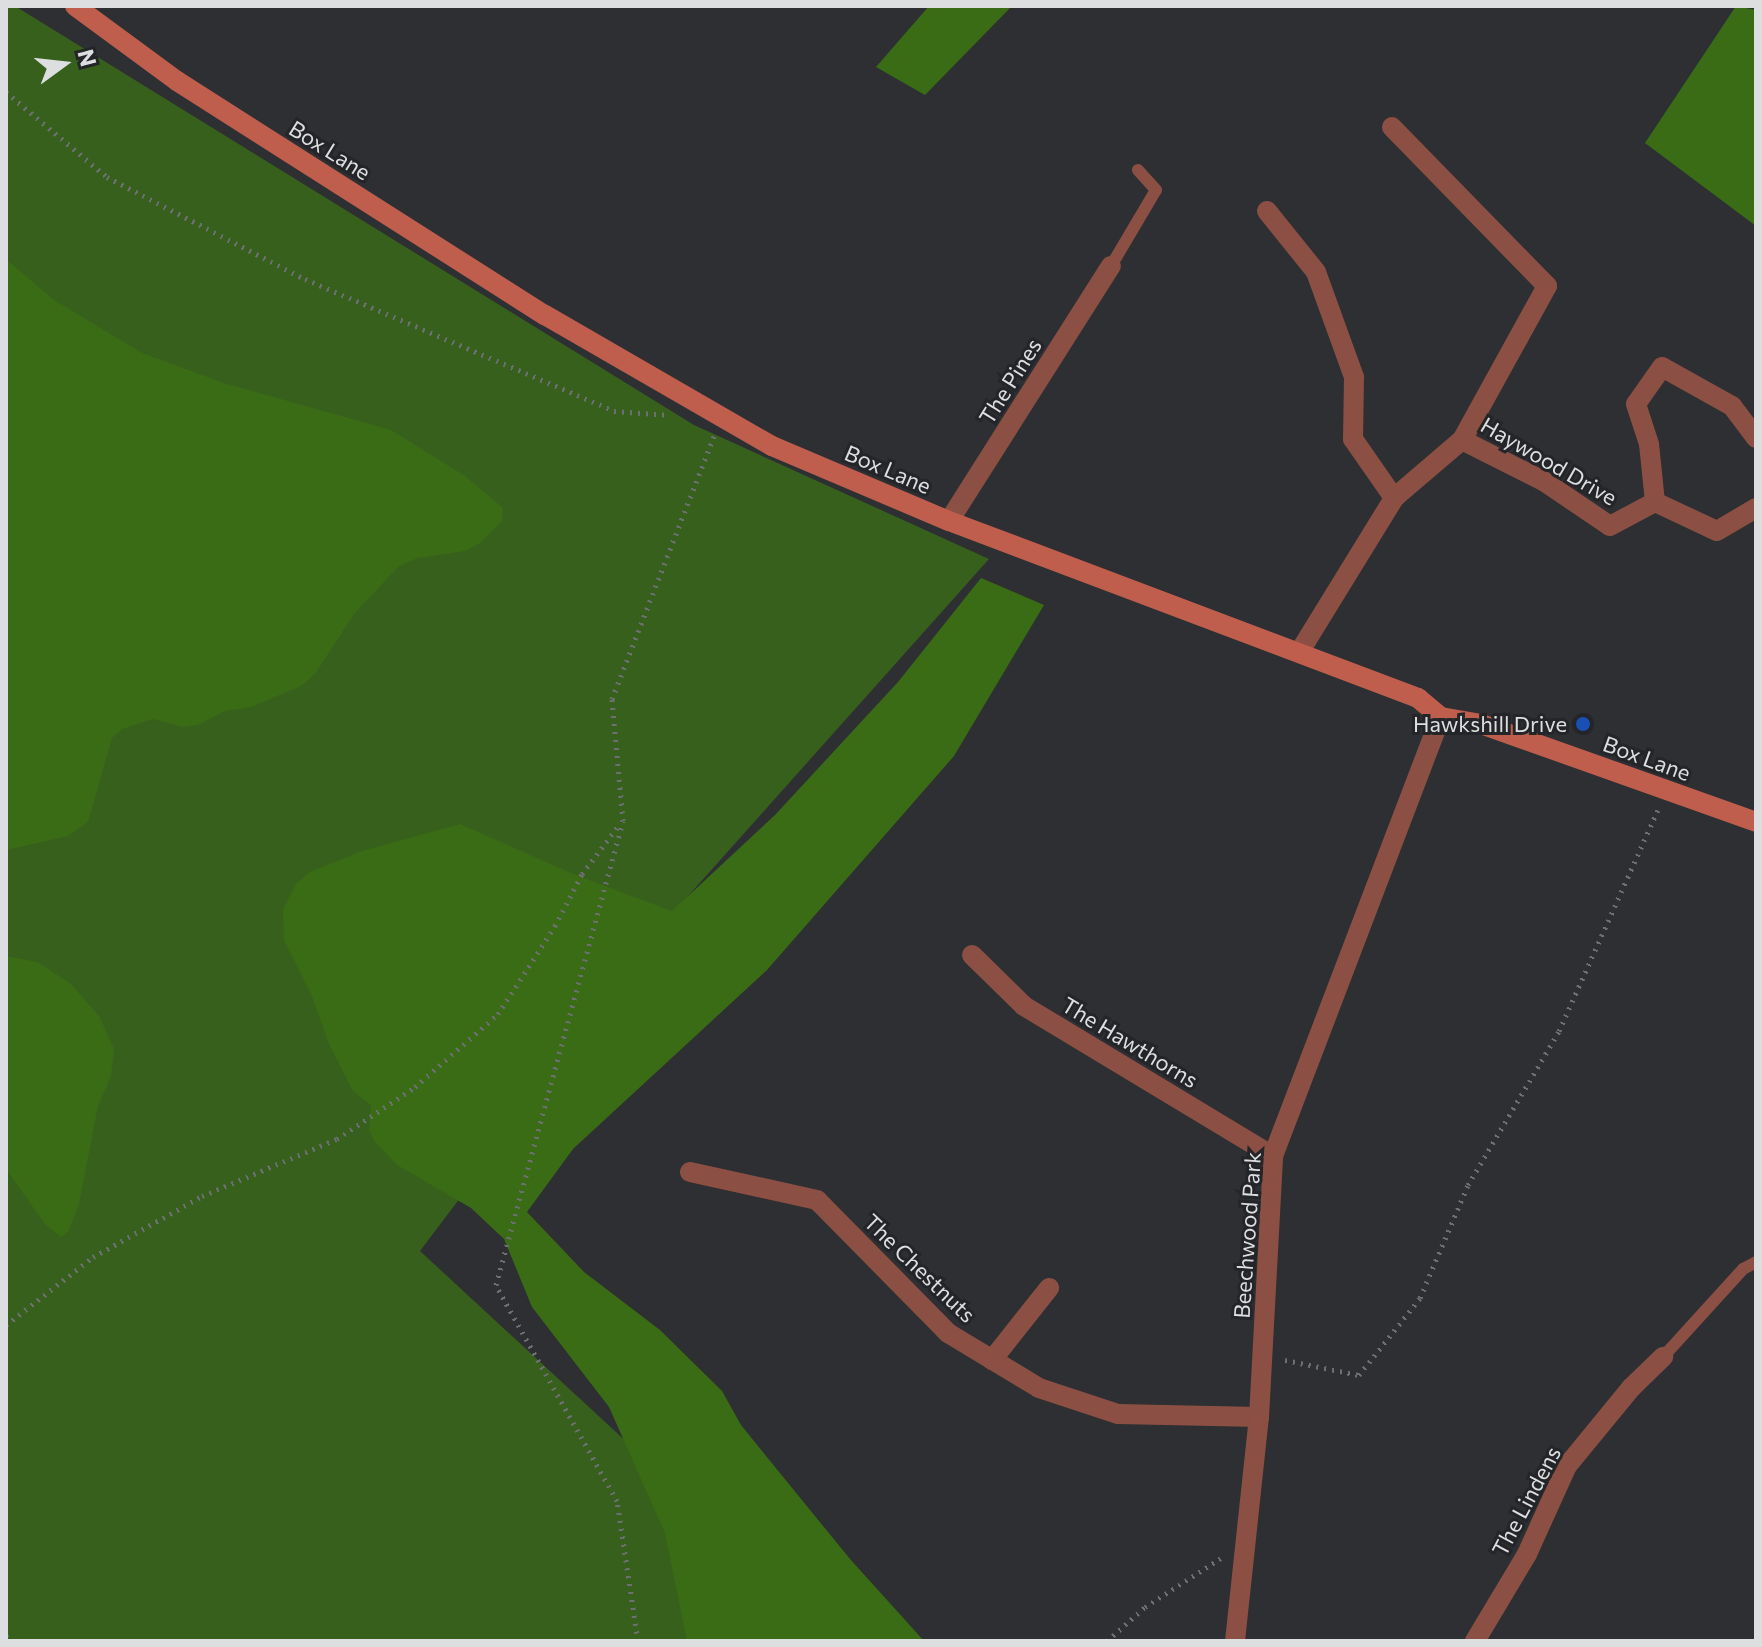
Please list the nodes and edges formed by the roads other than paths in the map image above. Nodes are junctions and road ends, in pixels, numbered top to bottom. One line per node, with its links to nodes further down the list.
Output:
1 (75, 6): 11 (main road, Box Lane)
2 (1392, 127): 7 (street)
3 (1138, 170): 5 (lane)
4 (1267, 211): 8 (street)
5 (1111, 266): 11 (street, The Pines)
6 (1756, 438): 9 (street, Haywood Drive)
7 (1462, 440): 8 (street); 9 (street, Haywood Drive)
8 (1394, 498): 12 (street)
9 (1655, 502): 10 (street)
10 (1756, 508)
11 (949, 521): 12 (main road, Box Lane)
12 (1300, 651): 13 (main road, Box Lane)
13 (1441, 717): 14 (main road, Box Lane); 16 (street, Beechwood Park)
14 (1756, 822)
15 (972, 955): 16 (street, The Hawthorns)
16 (1273, 1156): 22 (street, Beechwood Park)
17 (690, 1172): 21 (street, The Chestnuts)
18 (1756, 1262): 20 (lane)
19 (1049, 1288): 21 (street)
20 (1663, 1357): 24 (street, The Lindens)
21 (992, 1360): 22 (street, The Chestnuts)
22 (1259, 1417): 23 (street, Beechwood Park)
23 (1235, 1641)
24 (1475, 1641)

